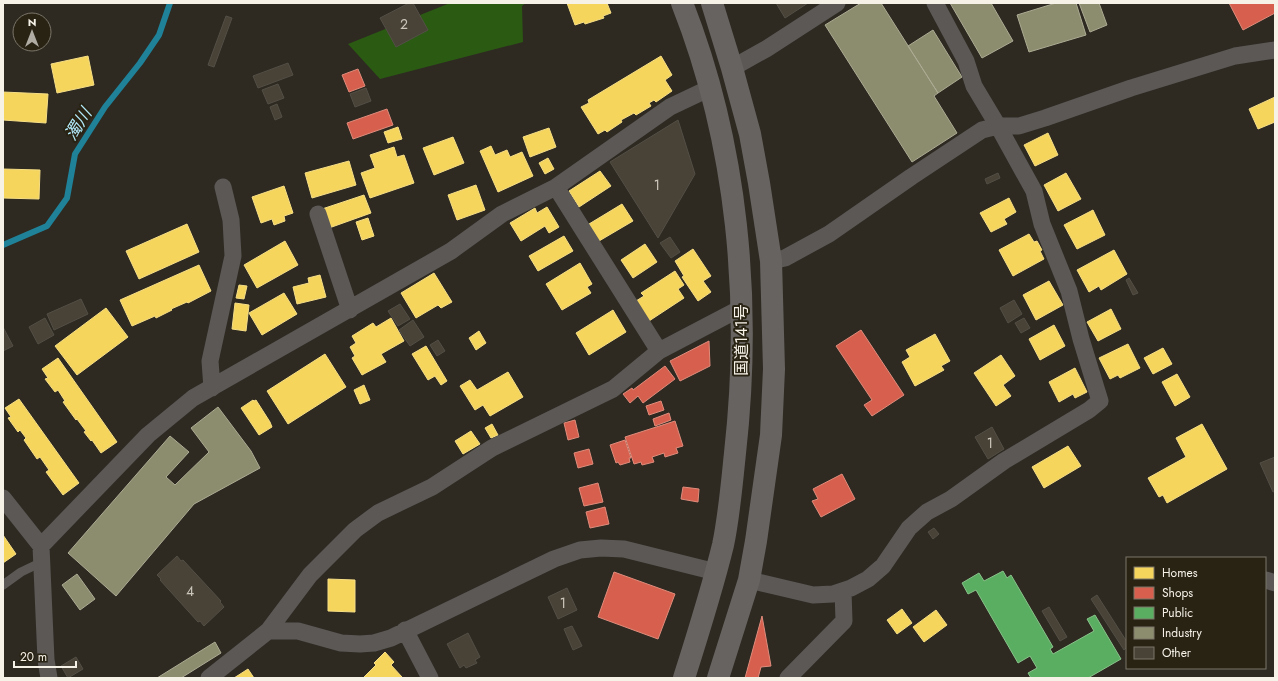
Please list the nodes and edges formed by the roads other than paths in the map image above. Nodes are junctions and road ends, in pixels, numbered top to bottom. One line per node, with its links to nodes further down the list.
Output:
1 (682, 3): 7 (highway, 国道141号)
2 (712, 3): 6 (highway, 国道141号)
3 (837, 3): 6 (street)
4 (935, 3): 8 (street)
5 (1275, 50): 8 (street)
6 (732, 68): 12 (highway, 国道141号)
7 (710, 88): 10 (street); 13 (highway, 国道141号)
8 (998, 126): 12 (street); 22 (street)
9 (223, 187): 16 (street)
10 (556, 187): 14 (street); 15 (street)
11 (318, 214): 14 (street)
12 (770, 260): 20 (highway, 国道141号)
13 (742, 308): 15 (street); 19 (highway, 国道141号)
14 (350, 310): 16 (street)
15 (659, 351): 24 (street)
16 (212, 388): 18 (street)
17 (3, 498): 18 (street)
18 (41, 554): 21 (lane); 25 (street)
19 (716, 572): 23 (street); 28 (highway, 国道141号)
20 (749, 580): 22 (street); 29 (highway, 国道141号)
21 (3, 585)
22 (843, 591): 30 (street)
23 (405, 630): 24 (street); 27 (street)
24 (268, 631): 26 (street)
25 (49, 678)
26 (209, 678)
27 (430, 678)
28 (684, 678)
29 (718, 678)
30 (788, 678)

